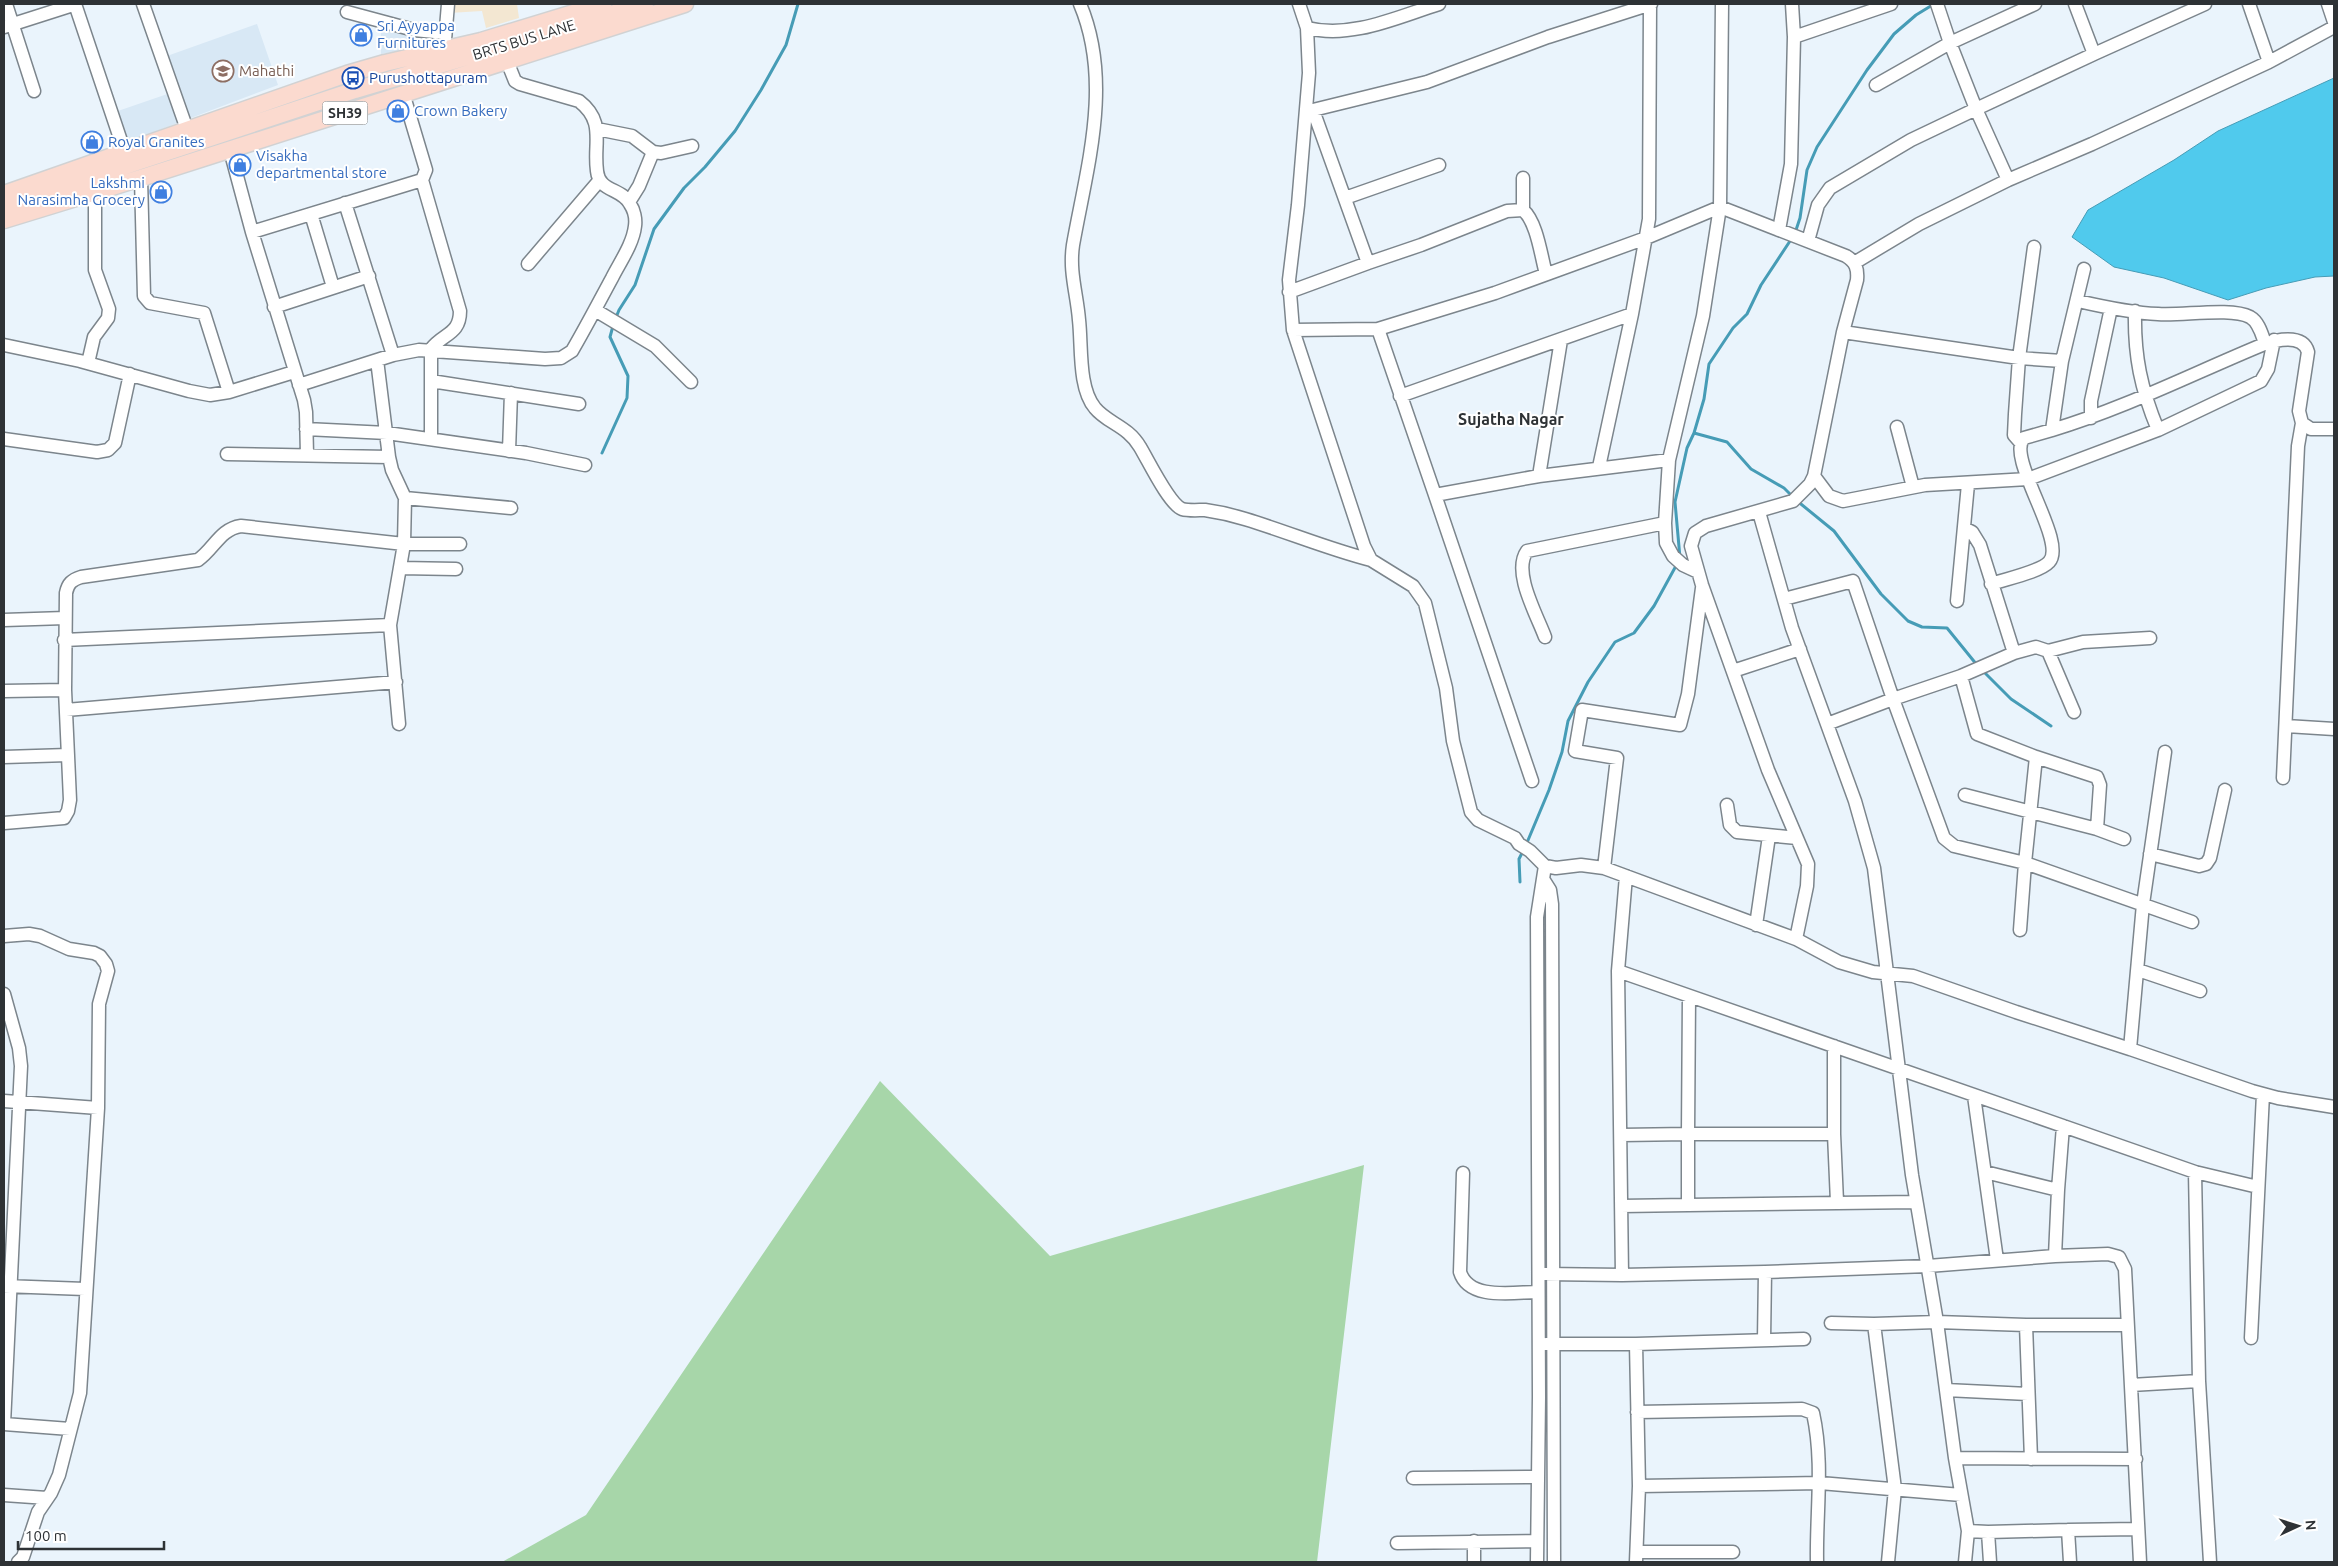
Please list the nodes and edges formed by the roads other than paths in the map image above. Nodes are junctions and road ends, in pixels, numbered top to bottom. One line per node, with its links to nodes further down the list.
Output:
1 (6, 4): 24 (street)
2 (75, 4): 24 (street); 44 (street)
3 (143, 4): 40 (street)
4 (448, 4): 27 (street)
5 (603, 4): 30 (main road, SH39)
6 (646, 4): 40 (main road, BRTS BUS LANE)
7 (685, 4): 32 (main road, SH39)
8 (1080, 4): 133 (street)
9 (1299, 4): 26 (street)
10 (1439, 4): 21 (street)
11 (1651, 4): 38 (street); 63 (street)
12 (1722, 4): 57 (street)
13 (1792, 4): 28 (street)
14 (1891, 4): 28 (street)
15 (2035, 4): 29 (street)
16 (2075, 4): 31 (street)
17 (2205, 4): 31 (street)
18 (2249, 4): 33 (street)
19 (2328, 4): 23 (street)
20 (1938, 6): 29 (street)
21 (1407, 8): 26 (street)
22 (347, 12): 27 (street)
23 (2334, 22)
24 (8, 26): 35 (street)
25 (2334, 27): 33 (street)
26 (1307, 28): 38 (street)
27 (445, 33): 30 (street)
28 (1794, 37): 61 (street)
29 (1950, 43): 34 (street); 37 (street)
30 (444, 50): 40 (main road, SH39)
31 (2094, 54): 37 (street)
32 (506, 61): 36 (main road, SH39); 39 (street)
33 (2269, 62): 49 (street)
34 (1876, 85)
35 (34, 91)
36 (403, 93): 42 (main road, SH39); 48 (street)
37 (1976, 109): 49 (street); 64 (street)
38 (1310, 111): 53 (street); 73 (street)
39 (597, 129): 43 (street); 50 (street)
40 (192, 145): 42 (main road, SH39); 44 (main road, SH39); 46 (main road, SH39); 56 (main road, BRTS BUS LANE)
41 (692, 146): 43 (street)
42 (230, 150): 62 (street)
43 (653, 152): 54 (street)
44 (125, 153): 52 (main road, SH39)
45 (1439, 165): 53 (street)
46 (141, 178): 51 (main road, SH39); 97 (street)
47 (1523, 178): 58 (street)
48 (422, 180): 55 (street); 86 (street)
49 (2008, 180): 66 (street)
50 (599, 181): 54 (street); 68 (street)
51 (95, 192): 60 (main road, SH39); 91 (street)
52 (4, 194)
53 (1345, 198): 67 (street)
54 (629, 202): 77 (street)
55 (345, 203): 59 (street); 71 (street)
56 (4, 206)
57 (1720, 207): 61 (street); 63 (street); 117 (street)
58 (1523, 210): 67 (street); 70 (street)
59 (311, 214): 62 (street); 72 (street)
60 (4, 220)
61 (1781, 231): 64 (street)
62 (252, 232): 75 (street)
63 (1646, 238): 70 (street); 79 (street)
64 (1805, 239): 66 (street)
65 (2034, 247): 88 (street)
66 (1854, 262): 82 (street)
67 (1368, 263): 73 (street)
68 (528, 264)
69 (2084, 269): 74 (street)
70 (1546, 274): 80 (street)
71 (369, 276): 72 (street); 87 (street)
72 (333, 287): 75 (street)
73 (1289, 292): 81 (street)
74 (2078, 301): 76 (street); 90 (street)
75 (274, 307): 92 (street)
76 (2111, 308): 78 (street); 102 (street)
77 (595, 310): 86 (street); 95 (street)
78 (2135, 311): 84 (street); 100 (street)
79 (1632, 314): 83 (street); 119 (street)
80 (1378, 329): 81 (street); 99 (street)
81 (1293, 330): 133 (street)
82 (1843, 332): 88 (street); 121 (street)
83 (1561, 340): 99 (street); 120 (street)
84 (2270, 342): 100 (street); 103 (street); 108 (street)
85 (4, 345): 91 (street)
86 (431, 349): 87 (street); 94 (street)
87 (393, 355): 89 (street)
88 (2019, 358): 90 (street); 112 (street)
89 (377, 360): 96 (street); 109 (street)
90 (2062, 361): 107 (street)
91 (88, 363): 93 (street)
92 (294, 372): 96 (street); 97 (street)
93 (130, 374): 97 (street); 110 (street)
94 (431, 381): 98 (street); 111 (street)
95 (691, 382)
96 (299, 385): 105 (street)
97 (229, 392)
98 (511, 393): 101 (street); 113 (street)
99 (1400, 396): 125 (street)
100 (2144, 396): 102 (street); 108 (street)
101 (579, 404)
102 (2091, 418): 107 (street)
103 (2302, 423): 106 (street); 160 (street)
104 (1897, 427): 124 (street)
105 (306, 429): 109 (street); 115 (street)
106 (2334, 429)
107 (2052, 430): 112 (street)
108 (2158, 430): 122 (street)
109 (387, 433): 111 (street); 116 (street)
110 (4, 439)
111 (430, 439): 113 (street)
112 (2020, 443): 122 (street)
113 (508, 451): 118 (street)
114 (227, 454): 115 (street)
115 (307, 455): 116 (street)
116 (389, 457): 126 (street)
117 (1669, 460): 119 (street); 129 (street)
118 (585, 465)
119 (1599, 467): 120 (street)
120 (1539, 476): 125 (street)
121 (1814, 476): 124 (street); 128 (street)
122 (2028, 479): 123 (street); 137 (street)
123 (1968, 484): 124 (street); 130 (street)
124 (1913, 487)
125 (1435, 495): 167 (street)
126 (405, 498): 127 (street); 131 (street)
127 (511, 508)
128 (1759, 512): 136 (street); 139 (street)
129 (1665, 523): 136 (street); 144 (street)
130 (1964, 528): 137 (street); 140 (street)
131 (404, 544): 132 (street); 134 (street); 141 (street)
132 (460, 544)
133 (1371, 560): 179 (street)
134 (400, 568): 135 (street); 143 (street)
135 (456, 569)
136 (1698, 572): 138 (street)
137 (1991, 584): 149 (street)
138 (1702, 586): 150 (street); 180 (street)
139 (1784, 599): 147 (street); 155 (street)
140 (1956, 601)
141 (65, 618): 142 (street); 146 (street)
142 (4, 620)
143 (390, 626): 146 (street); 152 (street)
144 (1545, 637)
145 (2150, 638): 148 (street)
146 (64, 640): 153 (street)
147 (1800, 649): 150 (street); 159 (street)
148 (2048, 651): 149 (street); 157 (street)
149 (2014, 653): 151 (street)
150 (1733, 670): 175 (street)
151 (1961, 676): 155 (street); 165 (street)
152 (396, 682): 156 (street); 158 (street)
153 (64, 690): 154 (street); 156 (street)
154 (4, 691)
155 (1893, 699): 159 (street); 178 (street)
156 (66, 710): 163 (street)
157 (2074, 712)
158 (399, 724)
159 (1828, 724): 191 (street)
160 (2286, 726): 161 (street); 166 (street)
161 (2334, 729)
162 (2165, 752): 177 (street)
163 (68, 755): 164 (street); 172 (street)
164 (4, 757)
165 (2036, 757): 171 (street); 173 (street)
166 (2283, 778)
167 (1532, 781)
168 (2225, 790): 177 (street)
169 (1966, 795): 171 (street)
170 (1727, 805): 174 (street)
171 (2030, 811): 173 (street); 178 (street)
172 (4, 823)
173 (2097, 829): 176 (street)
174 (1768, 836): 175 (street); 185 (street)
175 (1797, 838): 188 (street)
176 (2124, 839)
177 (2150, 854): 183 (street)
178 (2024, 863): 183 (street); 186 (street)
179 (1545, 866): 180 (street); 182 (street)
180 (1604, 868): 181 (street)
181 (1626, 876): 185 (street); 190 (street)
182 (1543, 879): 221 (street); 222 (street)
183 (2143, 904): 184 (street); 189 (street)
184 (2192, 922)
185 (1756, 925): 188 (street)
186 (2020, 930)
187 (4, 936): 203 (street)
188 (1796, 939): 191 (street)
189 (2138, 970): 192 (street); 196 (street)
190 (1618, 971): 194 (street); 207 (street)
191 (1886, 972): 196 (street); 197 (street)
192 (2200, 991)
193 (4, 994): 201 (street)
194 (1689, 996): 195 (street); 205 (street)
195 (1834, 1046): 197 (street); 206 (street)
196 (2130, 1048): 198 (street)
197 (1898, 1069): 199 (street); 214 (street)
198 (2263, 1094): 202 (street); 211 (street)
199 (1974, 1096): 204 (street); 208 (street)
200 (4, 1100): 201 (street)
201 (20, 1102): 203 (street); 224 (street)
202 (2334, 1107)
203 (98, 1108): 225 (street)
204 (2063, 1126): 209 (street); 212 (street)
205 (1688, 1134): 206 (street); 207 (street); 215 (street)
206 (1834, 1134): 213 (street)
207 (1621, 1135): 216 (street)
208 (1985, 1172): 212 (street); 218 (street)
209 (2195, 1172): 211 (street); 239 (street)
210 (1463, 1173): 226 (street)
211 (2258, 1187): 232 (street)
212 (2058, 1190): 217 (street)
213 (1837, 1202): 214 (street); 215 (street)
214 (1916, 1202): 219 (street)
215 (1688, 1205): 216 (street)
216 (1621, 1206): 223 (street)
217 (2055, 1256): 218 (street); 231 (street)
218 (1996, 1260): 219 (street)
219 (1928, 1266): 220 (street); 228 (street)
220 (1765, 1272): 223 (street); 234 (street)
221 (1537, 1274): 222 (street); 226 (street)
222 (1552, 1274): 223 (street); 236 (street)
223 (1622, 1275)
224 (7, 1286): 225 (street); 238 (street)
225 (85, 1289): 245 (street)
226 (1538, 1292): 235 (street)
227 (1831, 1322): 229 (street)
228 (1936, 1322): 229 (street); 230 (street); 241 (street)
229 (1874, 1324): 253 (street)
230 (2026, 1325): 231 (street); 242 (street)
231 (2127, 1325): 240 (street)
232 (2251, 1338)
233 (1804, 1339): 234 (street)
234 (1764, 1340): 237 (street)
235 (1538, 1344): 236 (street); 249 (street)
236 (1553, 1344): 237 (street); 267 (street)
237 (1636, 1344): 243 (street)
238 (6, 1352): 244 (street)
239 (2199, 1381): 240 (street); 276 (street)
240 (2131, 1385): 248 (street)
241 (1946, 1390): 242 (street); 246 (street)
242 (2028, 1394): 247 (street)
243 (1637, 1412): 251 (street); 252 (street)
244 (4, 1424): 245 (street)
245 (70, 1429): 256 (street)
246 (1955, 1458): 247 (street); 255 (street)
247 (2030, 1459): 248 (street)
248 (2136, 1459): 257 (street)
249 (1537, 1477): 250 (street); 261 (street)
250 (1413, 1478)
251 (1820, 1483): 252 (street); 253 (street); 270 (street)
252 (1639, 1486): 265 (street)
253 (1895, 1490): 255 (street); 271 (street)
254 (4, 1495): 256 (street)
255 (1961, 1495): 259 (street)
256 (47, 1498): 268 (street)
257 (2138, 1529): 258 (street); 275 (street)
258 (2068, 1530): 260 (street); 274 (street)
259 (1968, 1531): 260 (street); 272 (street)
260 (1988, 1532): 273 (street)
261 (1537, 1540): 262 (street); 266 (street)
262 (1474, 1541): 263 (street); 269 (street)
263 (1397, 1543)
264 (1733, 1552): 265 (street)
265 (1636, 1557)
266 (1537, 1560): 267 (street)
267 (1554, 1560)
268 (18, 1562)
269 (1474, 1562)
270 (1818, 1562)
271 (1888, 1562)
272 (1966, 1562)
273 (1990, 1562)
274 (2070, 1562)
275 (2140, 1562)
276 (2210, 1562)

